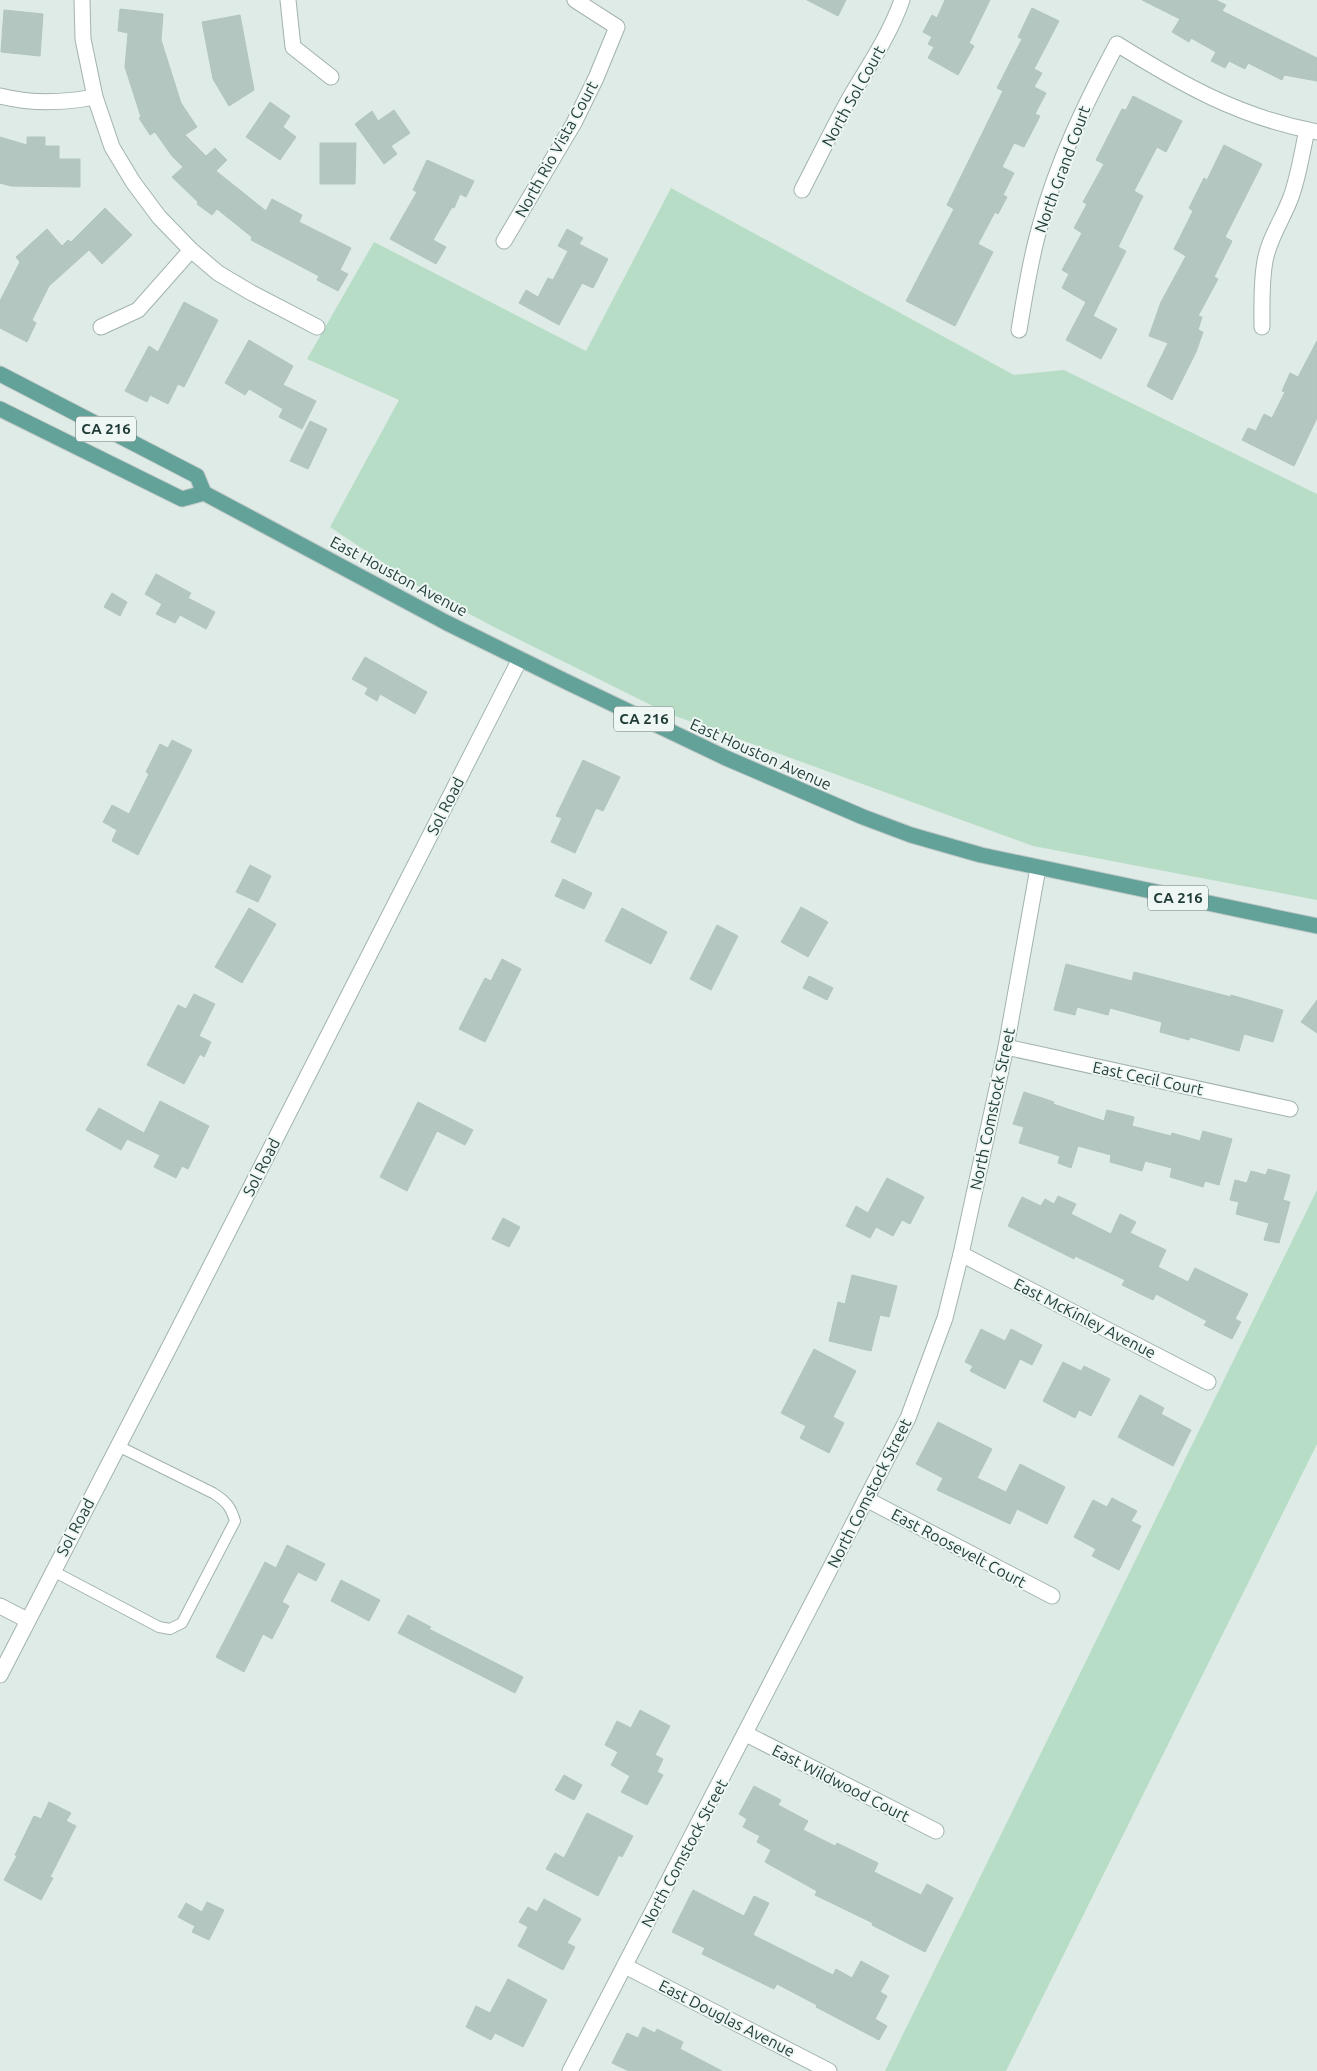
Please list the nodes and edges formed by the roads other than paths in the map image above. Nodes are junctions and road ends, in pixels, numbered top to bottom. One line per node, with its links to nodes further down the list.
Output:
1 (82, 0): 7 (street)
2 (288, 0): 5 (street)
3 (575, 0): 10 (street, North Rio Vista Court)
4 (902, 0): 9 (street, North Sol Court)
5 (331, 77)
6 (0, 96): 7 (street)
7 (95, 96): 11 (street)
8 (1312, 131): 14 (street); 15 (street, North Grand Court)
9 (802, 190)
10 (504, 241)
11 (191, 250): 12 (street); 13 (street)
12 (101, 327)
13 (317, 327)
14 (1262, 327)
15 (1019, 330)
16 (0, 374): 18 (main road, East Houston Avenue / CA 216)
17 (0, 409): 18 (main road, CA 216)
18 (204, 492): 19 (main road, East Houston Avenue / CA 216)
19 (520, 659): 20 (main road, East Houston Avenue / CA 216); 26 (street, Sol Road)
20 (1038, 868): 21 (main road, East Houston Avenue / CA 216); 22 (street, North Comstock Street)
21 (1317, 926)
22 (1006, 1046): 23 (street, East Cecil Court); 24 (street, North Comstock Street)
23 (1290, 1109)
24 (961, 1254): 25 (street, East McKinley Avenue); 27 (street, North Comstock Street)
25 (1208, 1382)
26 (118, 1446): 28 (street, Sol Road); 28 (lane)
27 (866, 1500): 29 (street, East Roosevelt Court); 33 (street, North Comstock Street)
28 (53, 1570): 31 (street, Sol Road)
29 (1052, 1596)
30 (0, 1606): 31 (street)
31 (27, 1620): 32 (street, Sol Road)
32 (0, 1675)
33 (746, 1734): 34 (street, East Wildwood Court); 35 (street, North Comstock Street)
34 (936, 1831)
35 (625, 1966): 36 (street, North Comstock Street); 37 (street, East Douglas Avenue)
36 (570, 2071)
37 (829, 2071)

